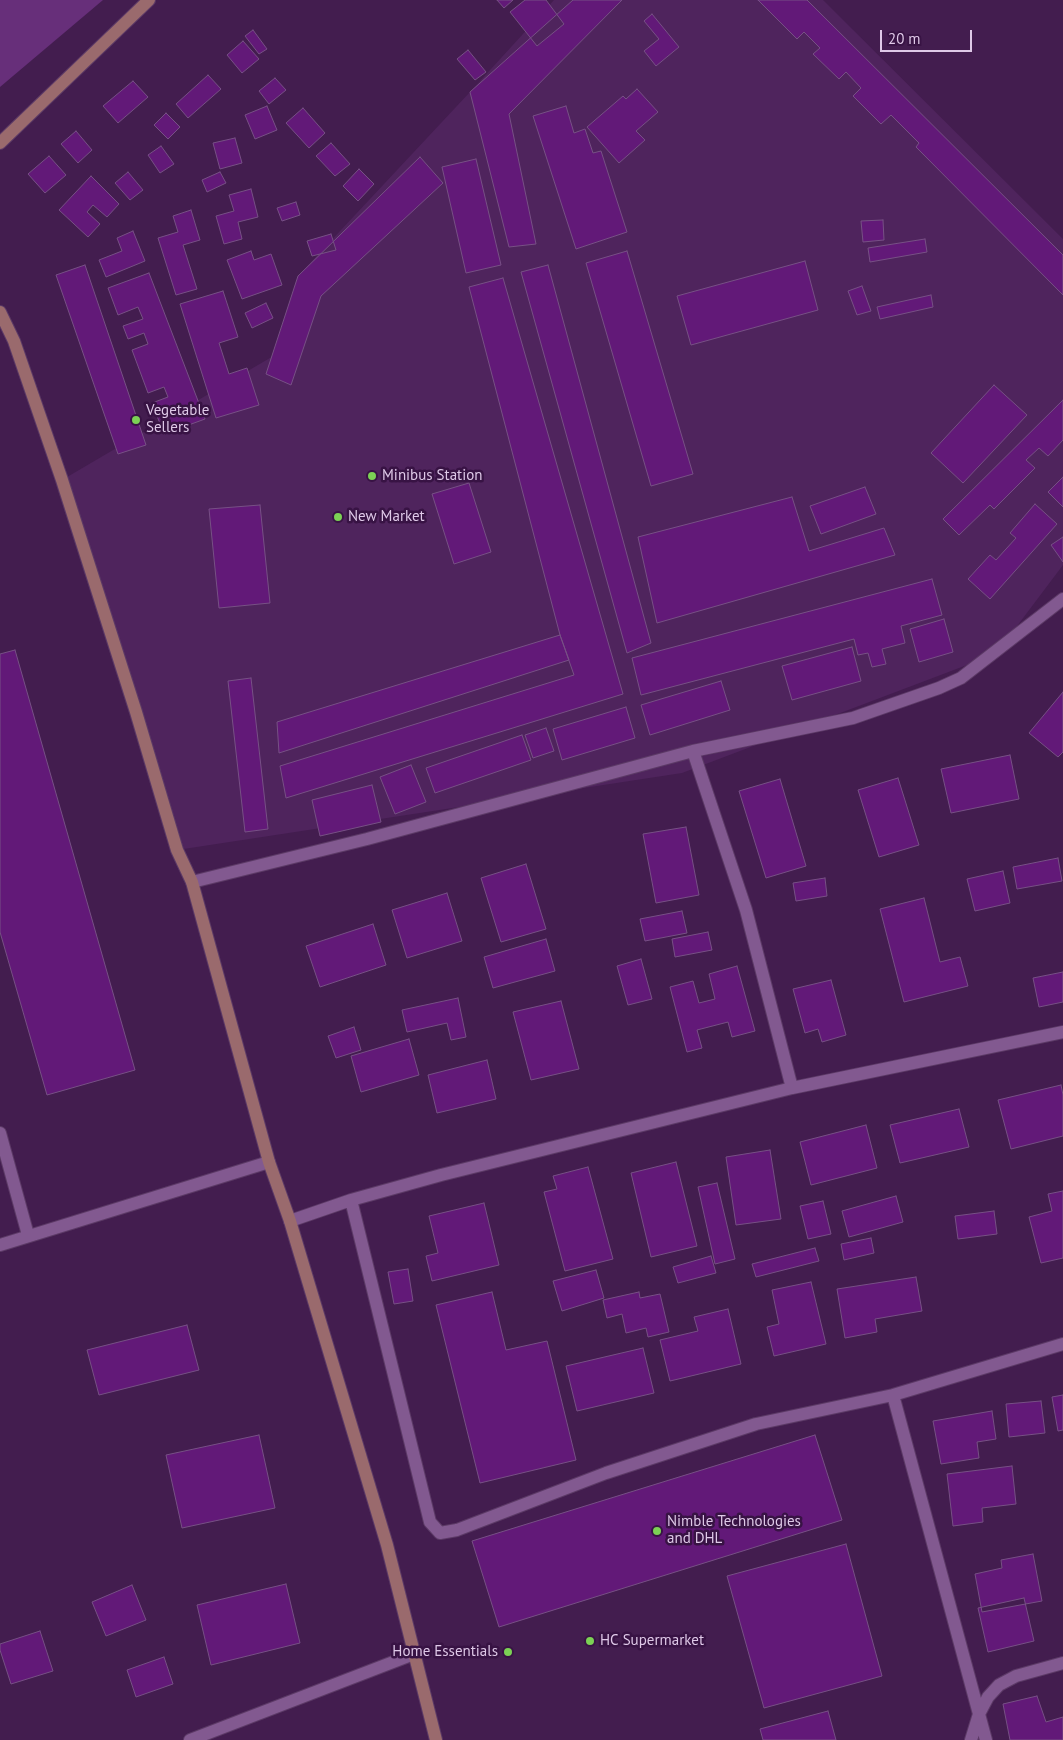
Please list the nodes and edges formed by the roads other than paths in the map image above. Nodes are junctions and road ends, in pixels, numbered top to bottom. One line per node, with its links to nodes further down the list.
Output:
1 (149, 0): 2 (street)
2 (0, 143)
3 (0, 312): 6 (street)
4 (1063, 599): 5 (street)
5 (693, 751): 6 (street); 8 (street)
6 (192, 882): 10 (street)
7 (1063, 1032): 8 (street)
8 (792, 1088): 11 (street)
9 (0, 1133): 13 (street)
10 (269, 1162): 12 (street); 13 (street)
11 (351, 1200): 12 (street); 16 (street)
12 (290, 1221): 17 (street)
13 (28, 1235): 14 (street)
14 (0, 1245)
15 (1063, 1344): 16 (street)
16 (893, 1395): 19 (street)
17 (414, 1654): 20 (street); 21 (street)
18 (1063, 1663): 19 (street)
19 (979, 1714): 22 (street); 23 (street)
20 (190, 1740)
21 (436, 1740)
22 (972, 1740)
23 (986, 1740)

